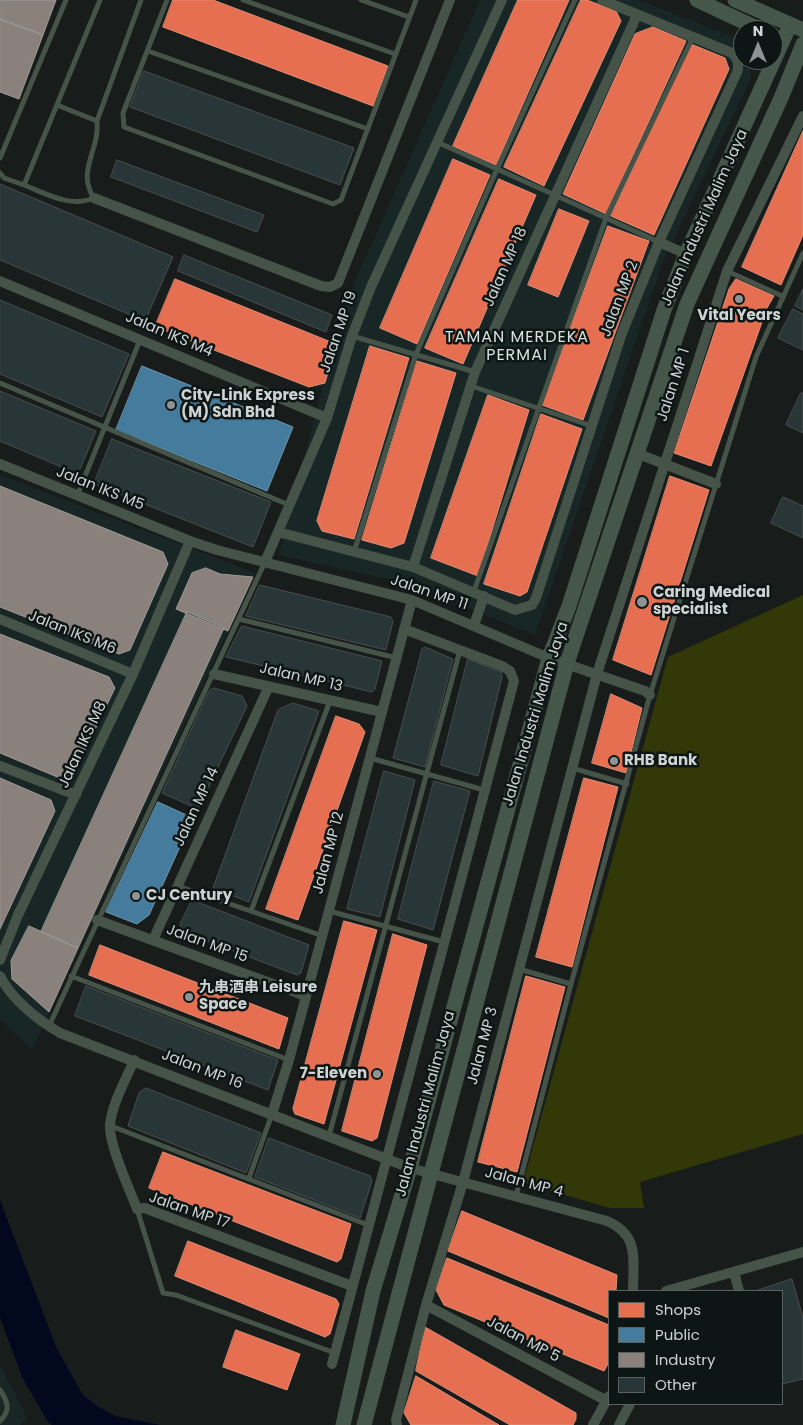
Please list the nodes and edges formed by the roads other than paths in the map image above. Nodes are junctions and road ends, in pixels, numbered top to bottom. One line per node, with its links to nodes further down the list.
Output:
1 (66, 0): 34 (lane)
2 (100, 0): 29 (lane)
3 (141, 0): 31 (lane)
4 (167, 0): 22 (lane)
5 (243, 0): 23 (lane)
6 (361, 0): 15 (lane)
7 (416, 0): 15 (lane)
8 (450, 0): 39 (street)
9 (502, 0): 33 (street, Jalan MP 19)
10 (575, 0): 35 (lane)
11 (602, 0): 14 (street)
12 (698, 0): 16 (main road)
13 (735, 0): 17 (main road)
14 (637, 15): 19 (street); 38 (street, Jalan MP 18)
15 (409, 17): 23 (lane)
16 (736, 20)
17 (797, 28): 18 (main road, Jalan Industri Malim Jaya)
18 (783, 35)
19 (693, 37): 40 (lane); 41 (street, Jalan MP 2)
20 (783, 40): 21 (main road)
21 (802, 48): 28 (main road, Jalan Industri Malim Jaya)
22 (148, 51): 32 (lane); 32 (lane)
23 (395, 54): 32 (lane)
24 (765, 70): 27 (main road)
25 (768, 70): 27 (main road, Jalan Industri Malim Jaya)
26 (803, 75): 28 (main road)
27 (759, 98): 43 (main road, Jalan Industri Malim Jaya)
28 (781, 98): 57 (main road, Jalan Industri Malim Jaya)
29 (57, 105): 31 (lane); 37 (lane)
30 (803, 116): 44 (street, Jalan MP 1)
31 (97, 121): 39 (lane)
32 (368, 129)
33 (437, 142): 35 (lane); 47 (street, Jalan MP 19)
34 (0, 158)
35 (497, 169): 38 (lane); 49 (lane)
36 (0, 173): 37 (lane)
37 (24, 185): 39 (lane)
38 (554, 195): 40 (lane); 50 (street, Jalan MP 18)
39 (94, 198)
40 (606, 218): 41 (lane); 53 (lane)
41 (658, 242): 43 (street); 56 (street, Jalan MP 2)
42 (803, 253): 46 (lane)
43 (686, 254): 77 (main road, Jalan Industri Malim Jaya)
44 (727, 271): 46 (lane); 58 (street, Jalan MP 1)
45 (0, 281): 48 (street, Jalan IKS M4)
46 (782, 296): 60 (lane)
47 (352, 336): 49 (lane); 54 (street, Jalan MP 19)
48 (140, 339): 54 (street, Jalan IKS M4); 55 (lane)
49 (416, 354): 50 (lane); 65 (lane)
50 (475, 372): 52 (street, Jalan MP 18)
51 (0, 383): 55 (lane)
52 (471, 386): 53 (lane); 67 (street, Jalan MP 18)
53 (538, 409): 56 (lane); 68 (lane)
54 (326, 418): 62 (street, Jalan MP 19)
55 (104, 427): 61 (lane); 62 (lane)
56 (592, 427): 69 (street, Jalan MP 2)
57 (636, 453): 58 (street); 78 (main road, Jalan Industri Malim Jaya)
58 (664, 463): 60 (street); 81 (street, Jalan MP 1)
59 (0, 464): 61 (street, Jalan IKS M5)
60 (716, 484): 83 (lane)
61 (77, 496): 64 (street, Jalan IKS M5)
62 (289, 505): 63 (street, Jalan MP 19)
63 (278, 532): 65 (street); 66 (street, Jalan MP 19)
64 (190, 541): 66 (street, Jalan MP 11); 79 (street, Jalan IKS M8)
65 (354, 552): 67 (street)
66 (265, 562): 70 (street, Jalan MP 11); 71 (lane)
67 (413, 567): 68 (street)
68 (474, 591): 69 (street)
69 (484, 596): 73 (street)
70 (412, 600): 73 (street, Jalan MP 11); 74 (street, Jalan MP 12)
71 (239, 619): 76 (lane); 80 (lane)
72 (0, 620): 79 (street, Jalan IKS M6)
73 (474, 625): 77 (street, Jalan MP 11)
74 (404, 629): 75 (street); 76 (street, Jalan MP 12)
75 (460, 650): 89 (lane); 91 (street)
76 (397, 658): 85 (street, Jalan MP 12)
77 (549, 658): 78 (street, Jalan MP 11); 114 (main road, Jalan Industri Malim Jaya)
78 (567, 663): 81 (street, Jalan MP 11); 115 (main road, Jalan Industri Malim Jaya)
79 (133, 674): 92 (street, Jalan IKS M8)
80 (214, 674): 82 (street, Jalan MP 13); 96 (lane)
81 (597, 674): 83 (street, Jalan MP 11); 88 (street, Jalan MP 3)
82 (269, 686): 84 (street, Jalan MP 13); 93 (street, Jalan MP 14)
83 (650, 695): 90 (lane)
84 (330, 700): 85 (street, Jalan MP 13); 94 (lane)
85 (382, 712): 86 (street, Jalan MP 12)
86 (370, 758): 89 (lane); 95 (street, Jalan MP 12)
87 (0, 766): 92 (street)
88 (572, 768): 90 (lane); 102 (street, Jalan MP 3)
89 (427, 773): 91 (lane); 97 (lane)
90 (627, 784): 105 (lane)
91 (484, 790): 100 (street)
92 (76, 795): 101 (street, Jalan IKS M8)
93 (178, 886): 94 (lane); 99 (street, Jalan MP 14)
94 (251, 911): 98 (lane)
95 (329, 911): 97 (lane); 98 (street, Jalan MP 12)
96 (97, 920): 99 (street, Jalan MP 15); 104 (lane)
97 (386, 926): 100 (lane); 112 (lane)
98 (322, 936): 106 (street, Jalan MP 12)
99 (153, 940): 106 (street, Jalan MP 15)
100 (445, 942): 113 (street)
101 (0, 960)
102 (519, 969): 105 (lane); 117 (street, Jalan MP 3)
103 (0, 976): 107 (street, Jalan MP 16)
104 (71, 976): 107 (lane); 109 (lane)
105 (571, 984): 118 (lane)
106 (306, 996): 109 (street, Jalan MP 12)
107 (49, 1026): 108 (street, Jalan MP 16)
108 (134, 1060): 110 (street, Jalan MP 16); 111 (street, Jalan MP 17)
109 (289, 1060): 110 (street, Jalan MP 12)
110 (272, 1114): 112 (street, Jalan MP 16); 116 (lane)
111 (110, 1126): 116 (lane); 119 (street, Jalan MP 17)
112 (329, 1136): 113 (street, Jalan MP 16)
113 (385, 1159): 114 (street, Jalan MP 16); 120 (street)
114 (410, 1168): 115 (street, Jalan MP 4); 134 (main road, Jalan Industri Malim Jaya)
115 (432, 1174): 117 (street, Jalan MP 4); 135 (main road, Jalan Industri Malim Jaya)
116 (249, 1178): 120 (lane)
117 (463, 1182): 118 (street, Jalan MP 4); 127 (street, Jalan MP 3)
118 (516, 1197): 124 (street, Jalan MP 4)
119 (136, 1209): 123 (street, Jalan MP 17); 128 (lane)
120 (368, 1225): 123 (street)
121 (803, 1252): 122 (street)
122 (734, 1272): 125 (street); 126 (street)
123 (352, 1286): 128 (street)
124 (633, 1290)
125 (670, 1290)
126 (739, 1290)
127 (426, 1305): 131 (street, Jalan MP 5); 136 (street, Jalan MP 3)
128 (335, 1353): 129 (street)
129 (332, 1364)
130 (0, 1390): 133 (lane)
131 (608, 1398): 137 (street)
132 (629, 1405): 138 (street)
133 (0, 1422)
134 (343, 1425)
135 (364, 1425)
136 (397, 1425)
137 (593, 1425)
138 (619, 1425)

